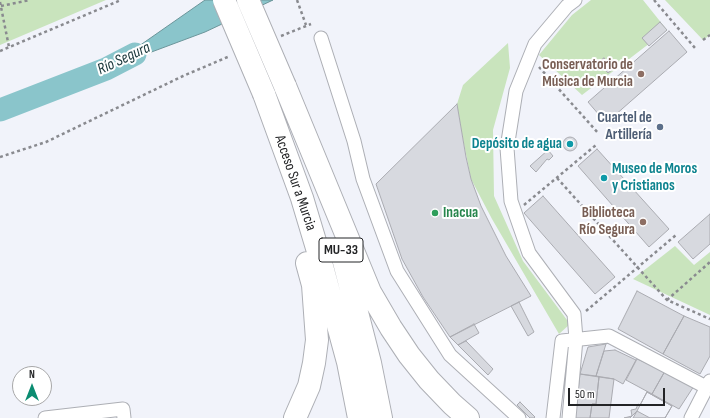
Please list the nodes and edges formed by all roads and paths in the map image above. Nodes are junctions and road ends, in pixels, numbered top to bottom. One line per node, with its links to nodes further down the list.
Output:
1 (30, 0): 9 (path)
2 (121, 0): 14 (path)
3 (224, 0): 20 (highway, Acceso Sur a Murcia / MU-33, bridge)
4 (248, 0): 19 (highway, Acceso Sur a Murcia / MU-33, bridge)
5 (297, 0): 10 (path)
6 (575, 0): 17 (street)
7 (654, 0): 15 (path)
8 (0, 2): 9 (path)
9 (1, 6): 14 (path)
10 (311, 24)
11 (710, 35): 13 (path)
12 (321, 38): 41 (street)
13 (703, 40)
14 (10, 47): 16 (path)
15 (695, 48)
16 (0, 51)
17 (530, 57): 21 (path); 25 (street)
18 (183, 76): 23 (path)
19 (285, 86): 39 (highway, Acceso Sur a Murcia / MU-33); 40 (highway)
20 (264, 94): 37 (highway); 38 (highway, Acceso Sur a Murcia / MU-33)
21 (598, 134)
22 (596, 145): 24 (path)
23 (0, 157)
24 (557, 178): 25 (path); 28 (path)
25 (514, 212): 31 (street)
26 (676, 235): 28 (path)
27 (710, 262): 29 (path)
28 (638, 268): 29 (path); 31 (path)
29 (667, 300): 30 (path)
30 (710, 319)
31 (575, 320): 32 (street)
32 (576, 339): 33 (street); 42 (street); 43 (street)
33 (708, 384): 34 (street)
34 (698, 405): 44 (street); 45 (street)
35 (45, 418): 36 (street)
36 (124, 418)
37 (295, 418)
38 (359, 418)
39 (381, 418)
40 (468, 418)
41 (519, 418)
42 (553, 418)
43 (569, 418)
44 (691, 418)
45 (704, 418)

